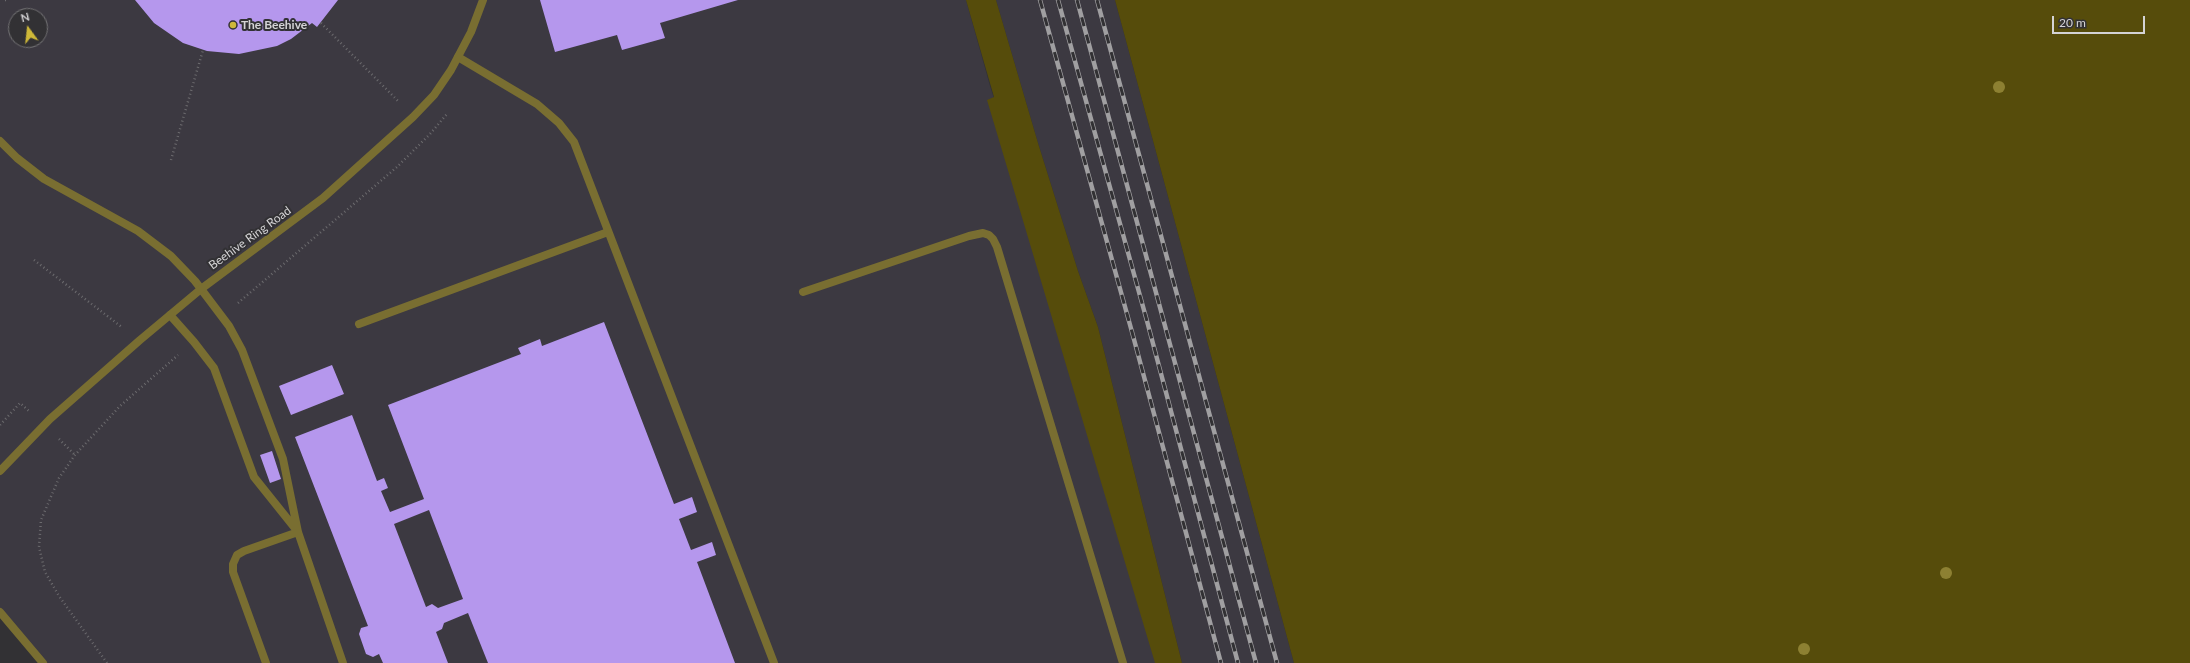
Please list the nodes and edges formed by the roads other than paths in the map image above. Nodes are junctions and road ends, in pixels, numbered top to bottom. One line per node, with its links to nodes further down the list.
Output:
1 (483, 0): 2 (street, Beehive Ring Road)
2 (458, 57): 4 (street); 5 (street, Beehive Ring Road)
3 (0, 141): 5 (street)
4 (608, 232): 8 (street); 15 (street)
5 (201, 289): 7 (street, Beehive Ring Road); 10 (street)
6 (803, 292): 16 (street)
7 (170, 315): 9 (street, Beehive Ring Road); 10 (street)
8 (359, 324)
9 (0, 471)
10 (298, 532): 13 (street); 14 (street)
11 (0, 612): 12 (street)
12 (42, 663)
13 (266, 663)
14 (343, 663)
15 (774, 663)
16 (1122, 663)

